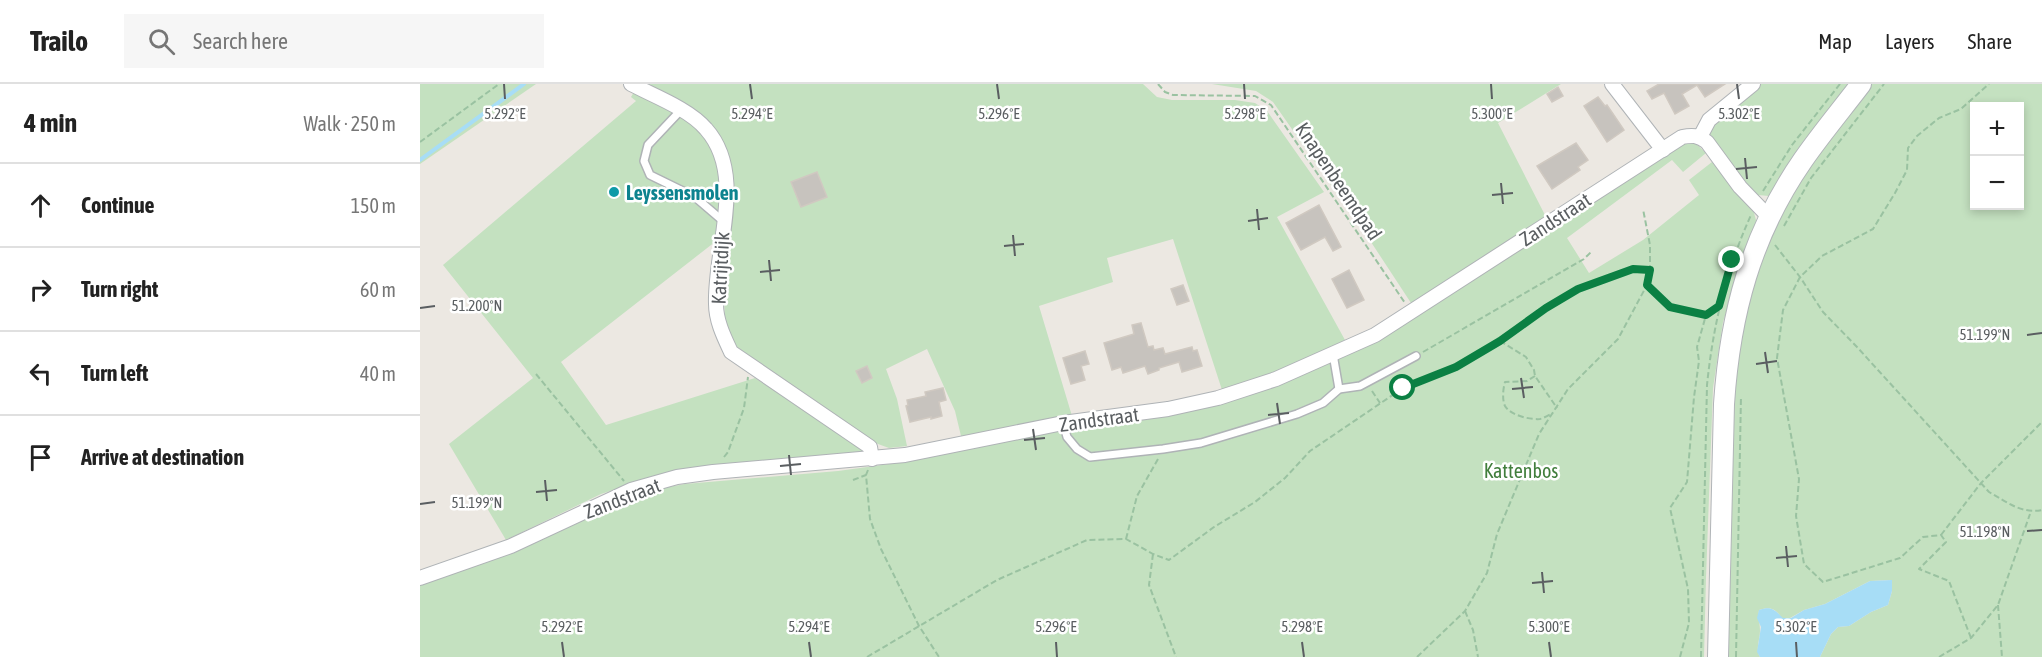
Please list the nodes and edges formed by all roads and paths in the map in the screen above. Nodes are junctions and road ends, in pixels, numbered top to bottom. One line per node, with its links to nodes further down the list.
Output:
1 (499, 84): 11 (path)
2 (631, 84): 9 (street, Katrijtdijk)
3 (1158, 84): 21 (path, Knapenbeemdpad)
4 (1612, 84): 12 (street)
5 (1754, 84): 10 (street)
6 (1861, 84): 14 (main road)
7 (1884, 84): 14 (path)
8 (1989, 84): 19 (path)
9 (681, 110): 15 (street, Katrijtdijk); 15 (lane)
10 (1700, 137): 12 (street, Zandstraat); 14 (street)
11 (420, 142)
12 (1663, 150): 21 (street, Zandstraat)
13 (1643, 209): 18 (path)
14 (1770, 215): 22 (path); 60 (main road)
15 (723, 221): 26 (street, Katrijtdijk)
16 (1591, 252): 25 (path)
17 (1771, 254): 19 (path)
18 (1650, 270): 20 (path); 23 (path)
19 (1800, 277): 42 (path); 46 (path)
20 (1647, 285): 22 (path); 33 (path)
21 (1412, 312): 24 (street, Zandstraat)
22 (1706, 315): 59 (path)
23 (1500, 341): 28 (path); 32 (path)
24 (1333, 354): 30 (lane); 36 (street, Zandstraat)
25 (1416, 357): 29 (lane)
26 (749, 366): 38 (street, Katrijtdijk); 39 (path)
27 (536, 374): 43 (path)
28 (1535, 376): 33 (path); 34 (path)
29 (1367, 382): 30 (lane); 32 (path)
30 (1339, 389): 37 (lane)
31 (1742, 396): 61 (path)
32 (1380, 403): 48 (path)
33 (1557, 408): 34 (path)
34 (1553, 413): 51 (path)
35 (2042, 422): 42 (path)
36 (1063, 423): 37 (lane); 38 (street, Zandstraat)
37 (1163, 449): 47 (path)
38 (872, 459): 39 (street, Zandstraat); 40 (path)
39 (713, 472): 43 (street, Zandstraat)
40 (866, 475): 41 (path); 52 (path)
41 (853, 480)
42 (1981, 483): 45 (path); 46 (path)
43 (631, 490): 49 (street, Zandstraat)
44 (2042, 510): 45 (path)
45 (2031, 512): 50 (path)
46 (1941, 535): 53 (path)
47 (1126, 539): 48 (path); 52 (path)
48 (1153, 554): 56 (path)
49 (420, 578)
50 (1998, 605): 53 (path); 63 (path)
51 (1465, 610): 57 (path); 58 (path)
52 (919, 626): 54 (path); 55 (path)
53 (1971, 638): 62 (path)
54 (867, 657)
55 (939, 657)
56 (1176, 657)
57 (1418, 657)
58 (1478, 657)
59 (1680, 657)
60 (1718, 657)
61 (1736, 657)
62 (1939, 657)
63 (2002, 657)

